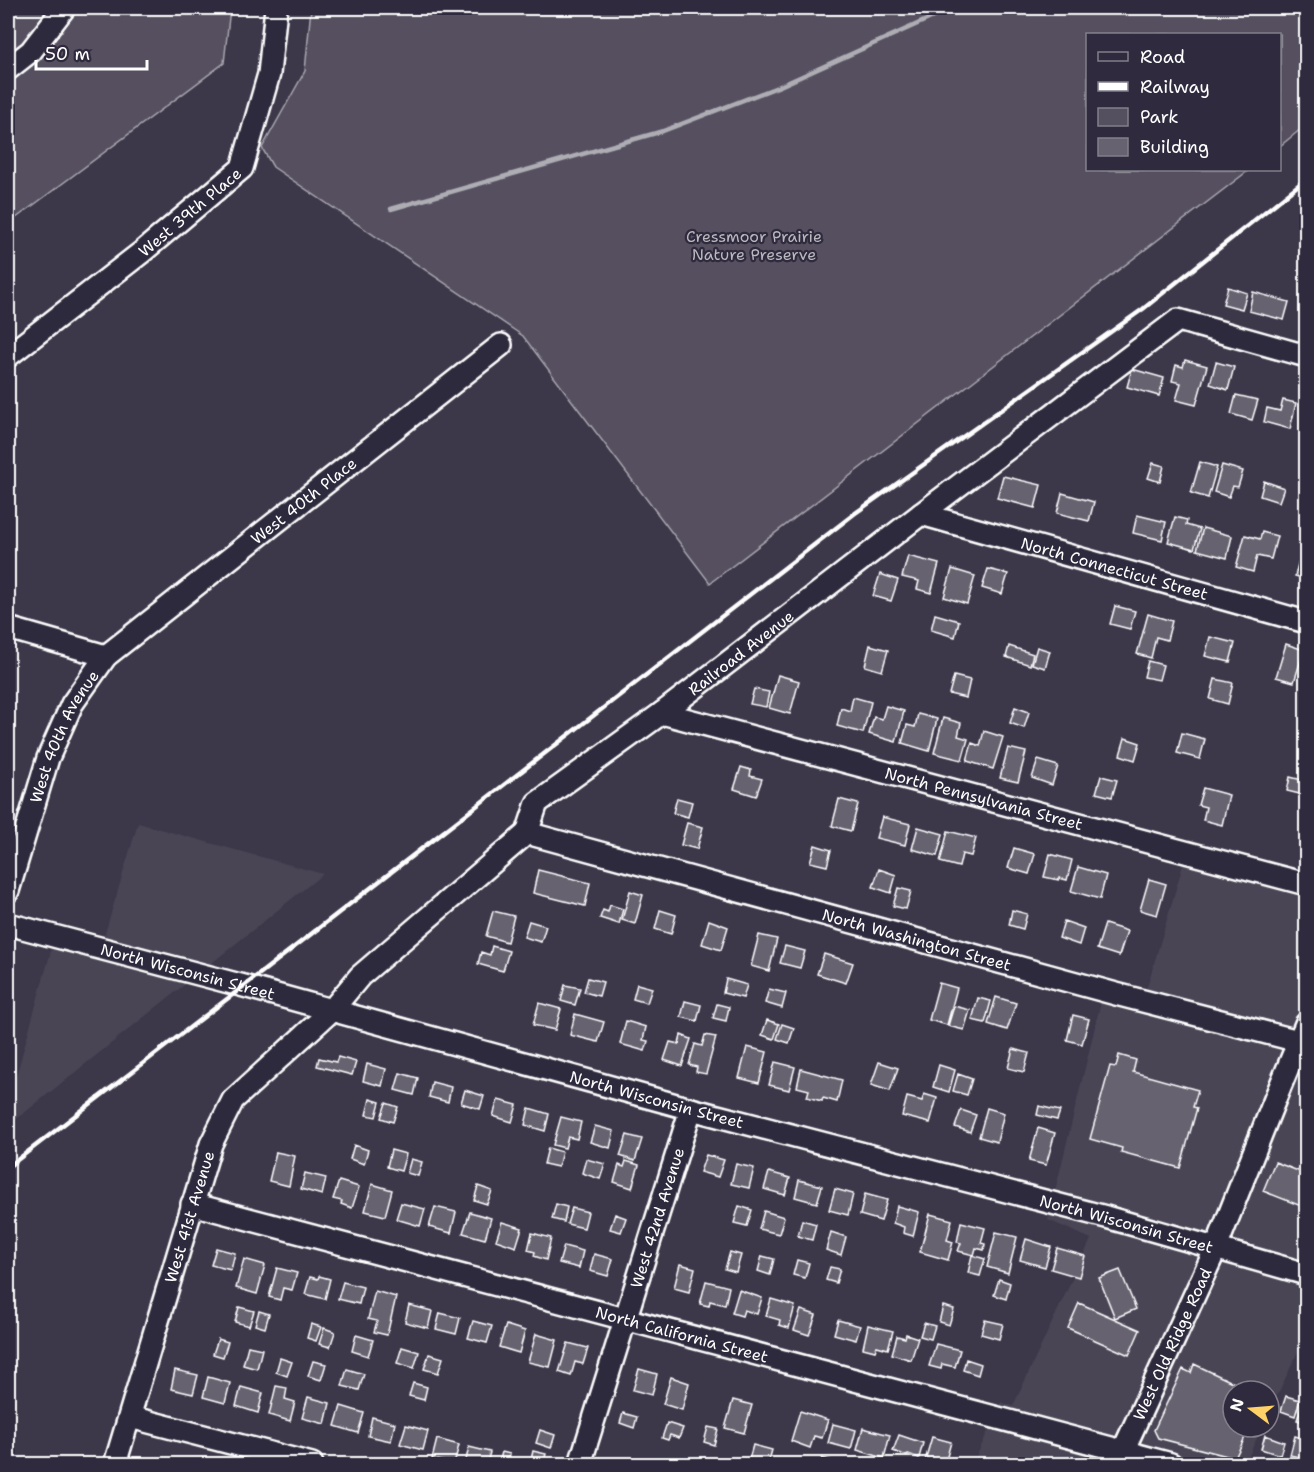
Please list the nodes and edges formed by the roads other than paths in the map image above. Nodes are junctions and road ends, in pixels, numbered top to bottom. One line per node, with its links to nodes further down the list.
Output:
1 (64, 8): 3 (street)
2 (276, 8): 5 (street, West 39th Place)
3 (8, 69)
4 (501, 345): 10 (street, West 40th Place)
5 (8, 356)
6 (1306, 356): 7 (street, Railroad Avenue)
7 (921, 514): 8 (street, North Connecticut Street); 11 (street, Railroad Avenue)
8 (1306, 622)
9 (8, 628): 10 (street)
10 (106, 656): 14 (street, West 40th Avenue)
11 (662, 713): 12 (street, Railroad Avenue); 13 (street, North Pennsylvania Street)
12 (527, 833): 16 (street); 17 (street, North Washington Street)
13 (1306, 884)
14 (8, 891)
15 (8, 924): 16 (street, North Wisconsin Street)
16 (331, 1011): 18 (street, North Wisconsin Street); 19 (street, West 41st Avenue)
17 (1304, 1036): 20 (street, West Old Ridge Road)
18 (691, 1109): 20 (street, North Wisconsin Street); 22 (street, West 42nd Avenue)
19 (192, 1204): 22 (street, North California Street); 23 (street, West 41st Avenue)
20 (1216, 1248): 21 (street, North Wisconsin Street); 24 (street, West Old Ridge Road)
21 (1306, 1274)
22 (624, 1320): 24 (street, North California Street); 27 (street, West 42nd Avenue)
23 (130, 1417): 25 (street, West 41st Avenue); 26 (street)
24 (1120, 1458): 28 (street, North California Street)
25 (115, 1464)
26 (312, 1464)
27 (580, 1464)
28 (1172, 1464)

